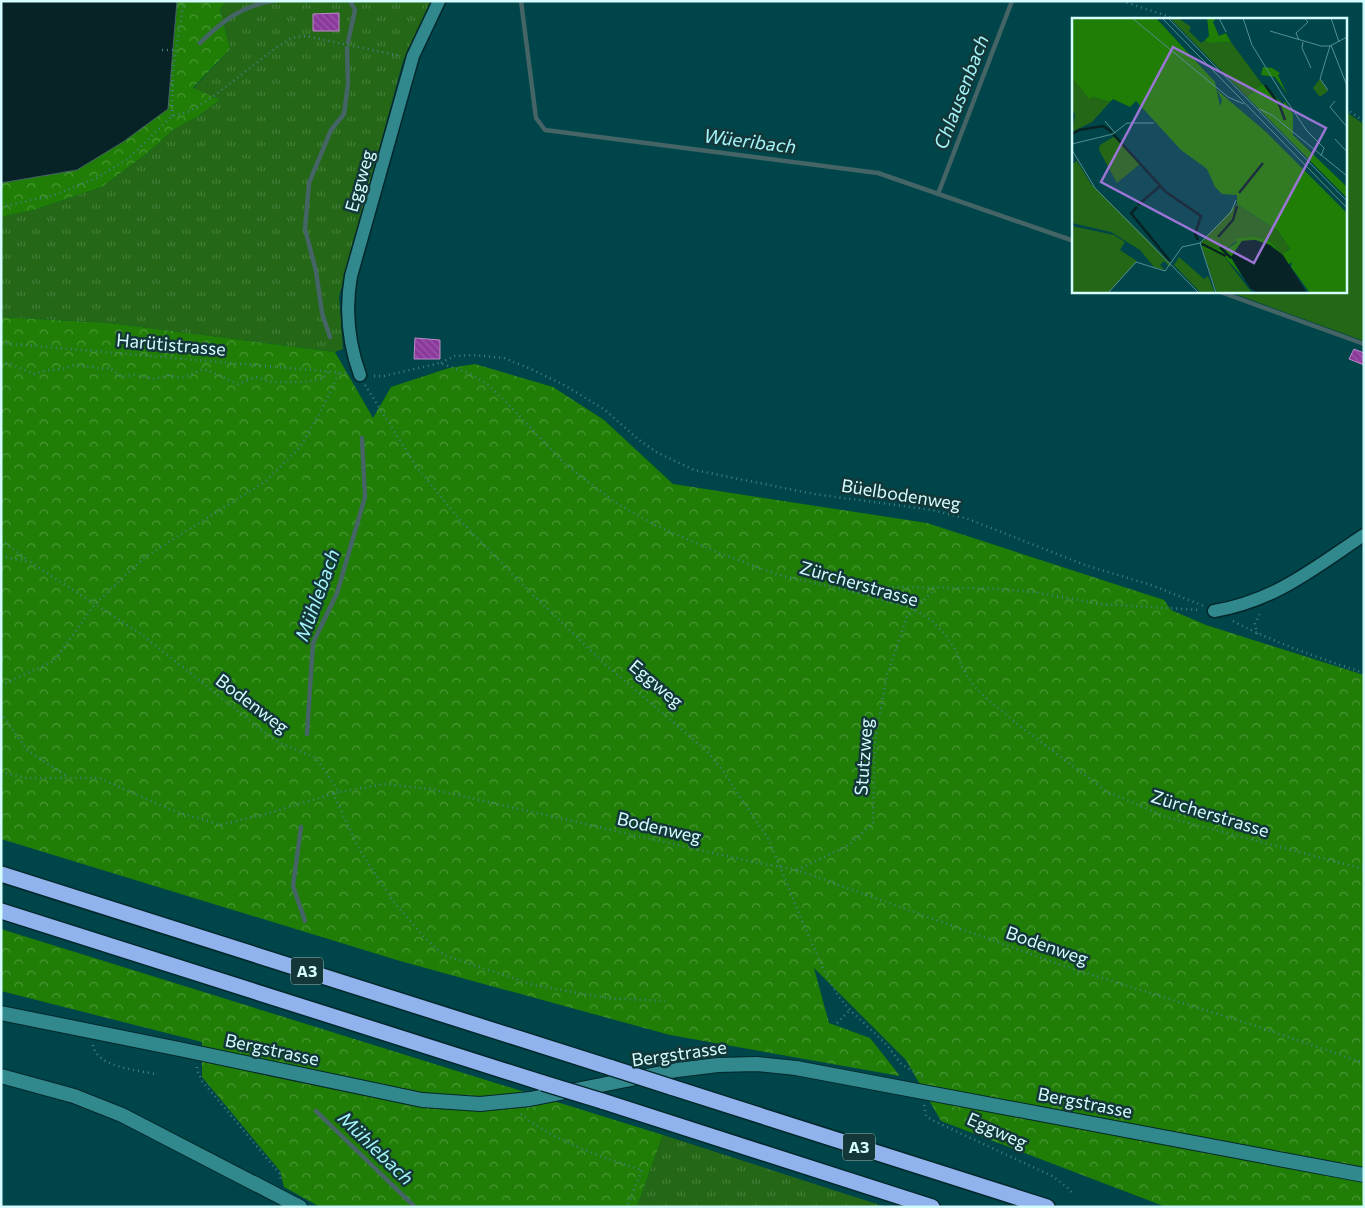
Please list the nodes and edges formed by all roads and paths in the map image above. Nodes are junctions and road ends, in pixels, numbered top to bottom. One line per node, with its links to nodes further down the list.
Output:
1 (184, 1): 6 (path)
2 (439, 1): 7 (street, Eggweg)
3 (1122, 1): 4 (path)
4 (1173, 18)
5 (162, 50): 6 (path)
6 (176, 50): 9 (path)
7 (413, 56): 9 (path); 16 (street, Eggweg)
8 (1348, 110): 10 (path)
9 (172, 116): 11 (path)
10 (1364, 121)
11 (1, 206)
12 (1, 343): 15 (path, Harütistrasse)
13 (1, 362): 15 (path)
14 (440, 363): 16 (path); 23 (path, Zürcherstrasse); 26 (path, Büelbodenweg)
15 (329, 372): 24 (path, Harütistrasse)
16 (360, 375)
17 (373, 398): 34 (path, Eggweg)
18 (1364, 535): 26 (street)
19 (1, 540): 21 (path)
20 (1, 556): 21 (path, Bodenweg)
21 (30, 562): 24 (path, Bodenweg)
22 (936, 588): 23 (path); 25 (path, Stutzweg); 26 (path)
23 (850, 591): 25 (path, Zürcherstrasse)
24 (95, 604): 28 (path); 32 (path, Bodenweg)
25 (914, 609): 35 (path, Zürcherstrasse); 36 (path, Stutzweg)
26 (1214, 611): 27 (path, Büelbodenweg)
27 (1364, 673)
28 (1, 685)
29 (1, 713): 31 (path)
30 (1, 772): 31 (path)
31 (69, 778): 33 (path)
32 (340, 792): 33 (path); 34 (path, Bodenweg)
33 (333, 793): 39 (path)
34 (779, 867): 36 (path, Bodenweg); 40 (path, Eggweg)
35 (1364, 869)
36 (796, 870): 45 (path, Bodenweg)
37 (1, 874): 57 (highway, A3, bridge)
38 (1, 911): 56 (highway, A3, bridge)
39 (665, 1001)
40 (850, 1010): 42 (path); 48 (path, Eggweg)
41 (1, 1014): 43 (street, Bergstrasse)
42 (837, 1023)
43 (94, 1032): 44 (street, Bergstrasse); 46 (path)
44 (198, 1052): 50 (street, Bergstrasse); 53 (path)
45 (1364, 1063)
46 (155, 1074)
47 (1, 1076): 53 (street)
48 (926, 1078)
49 (926, 1093): 50 (street, Bergstrasse); 51 (street, Bergstrasse); 52 (path, Eggweg)
50 (506, 1102): 55 (path)
51 (1364, 1175)
52 (1072, 1193)
53 (284, 1197): 54 (street)
54 (300, 1207)
55 (627, 1207)
56 (932, 1207)
57 (1047, 1207)

